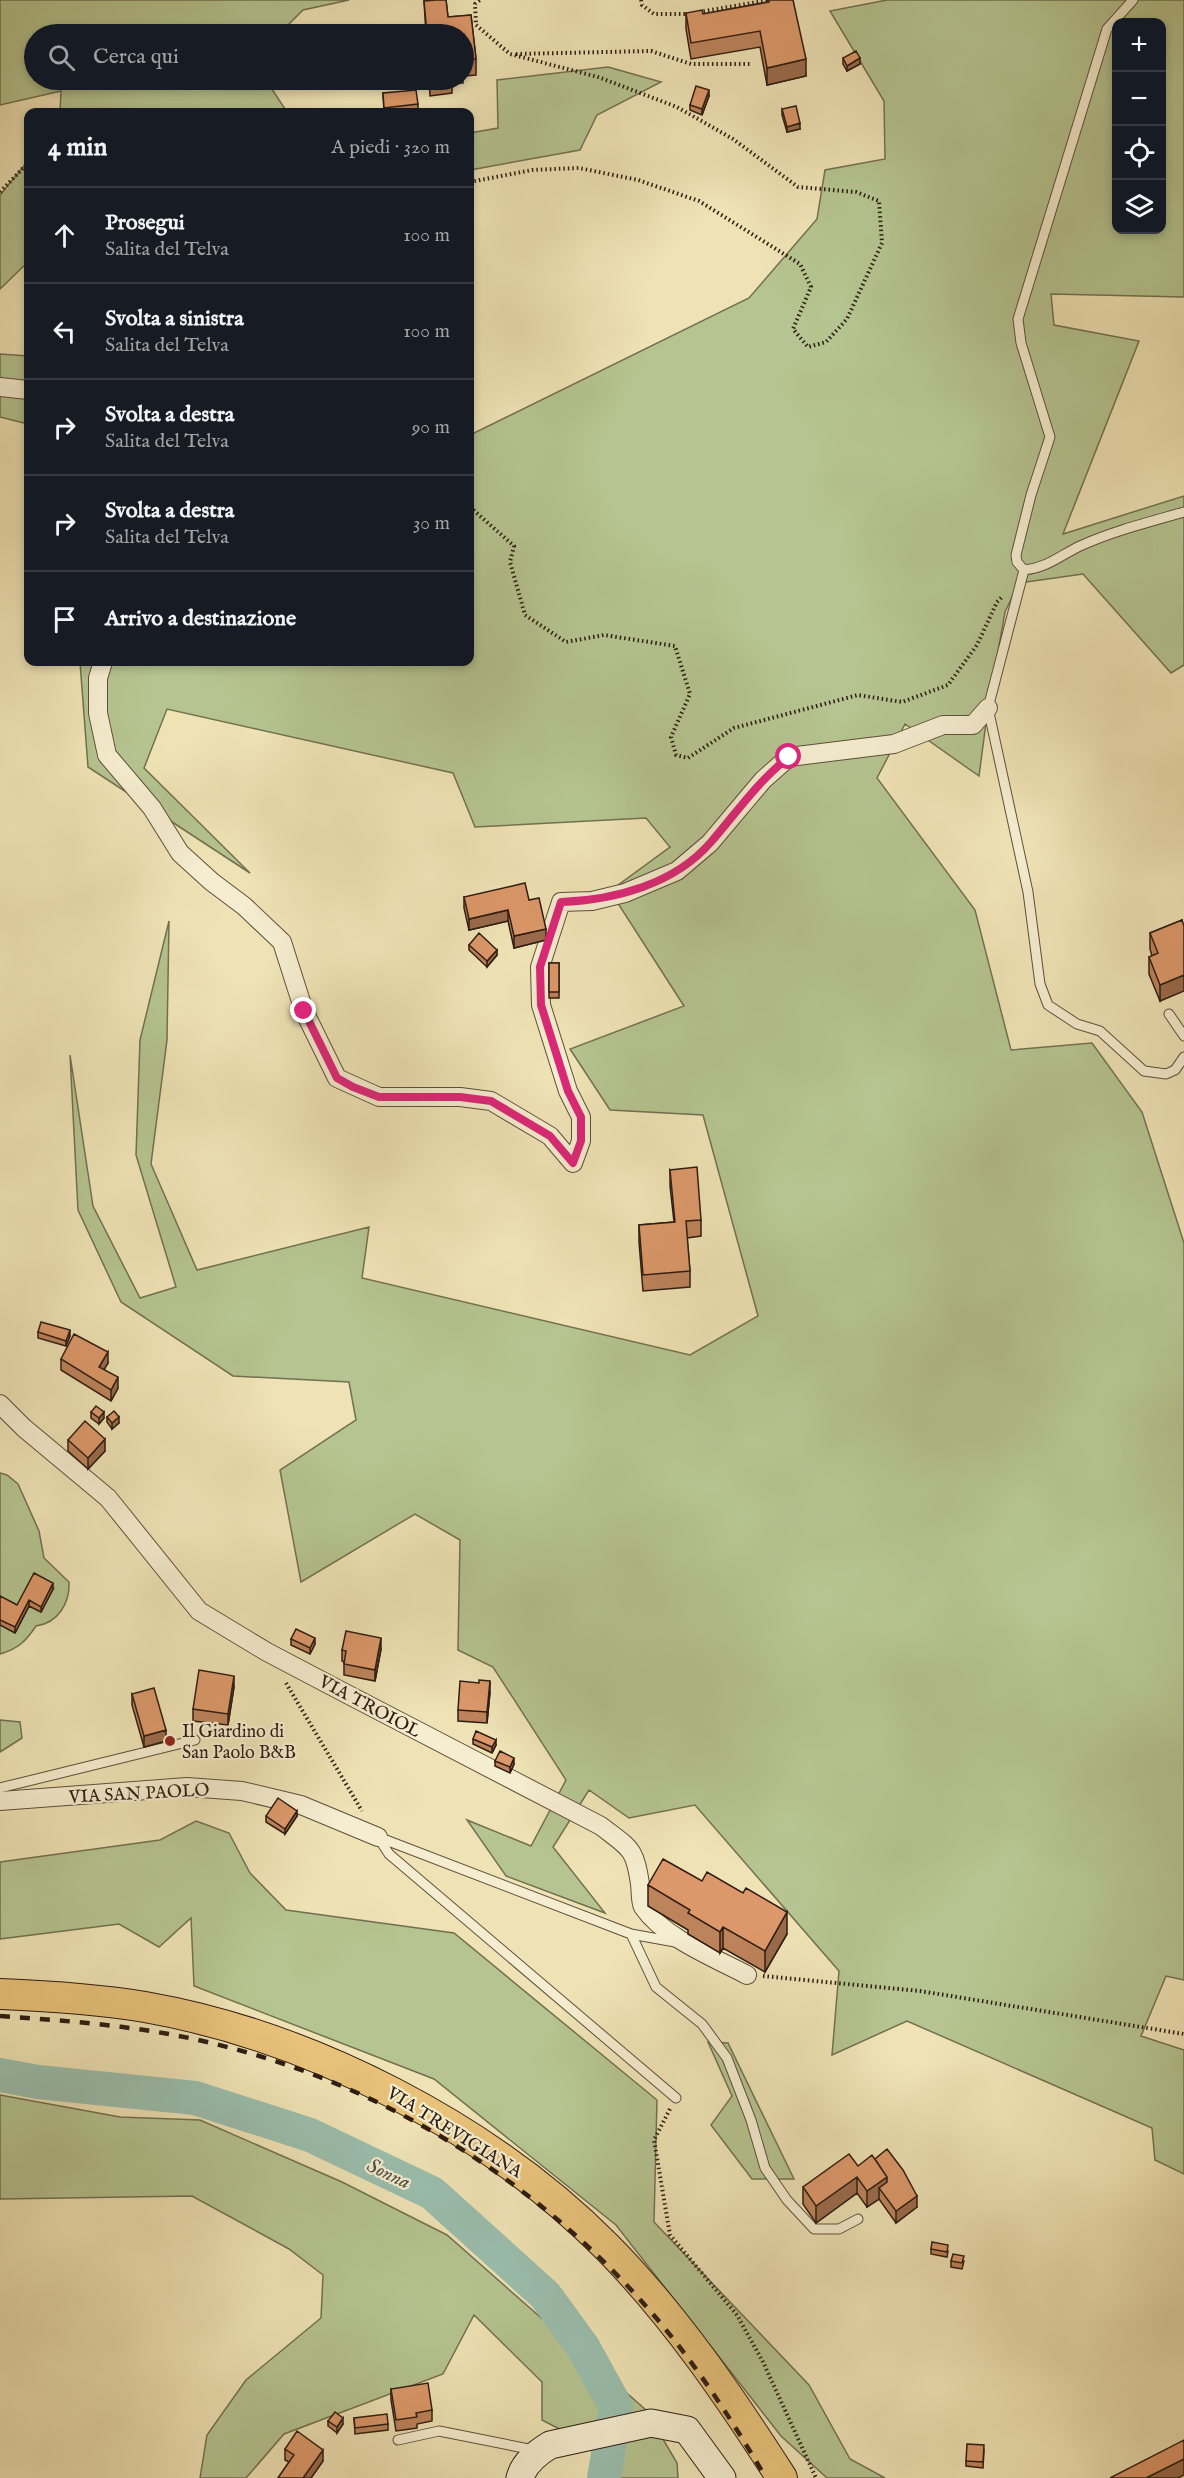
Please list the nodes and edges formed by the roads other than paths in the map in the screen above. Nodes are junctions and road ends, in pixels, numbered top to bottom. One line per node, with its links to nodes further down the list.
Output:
1 (1133, 0): 5 (lane)
2 (0, 387): 3 (street)
3 (24, 390)
4 (1184, 512): 5 (lane)
5 (1024, 570): 7 (lane)
6 (101, 666): 7 (street)
7 (988, 708): 10 (lane)
8 (1168, 1014): 9 (lane)
9 (1184, 1036)
10 (1184, 1057)
11 (0, 1404): 17 (street, VIA TROIOL)
12 (195, 1740): 13 (lane)
13 (0, 1788)
14 (0, 1801): 15 (street, VIA SAN PAOLO)
15 (378, 1837): 16 (lane); 20 (lane)
16 (631, 1934): 17 (lane); 21 (lane)
17 (681, 1939): 18 (street, VIA TROIOL)
18 (747, 1975)
19 (0, 1994): 26 (main road, VIA TREVIGIANA)
20 (676, 2098)
21 (858, 2219)
22 (398, 2440): 23 (lane)
23 (545, 2448): 24 (street); 25 (street)
24 (520, 2478)
25 (722, 2478)
26 (782, 2478)

